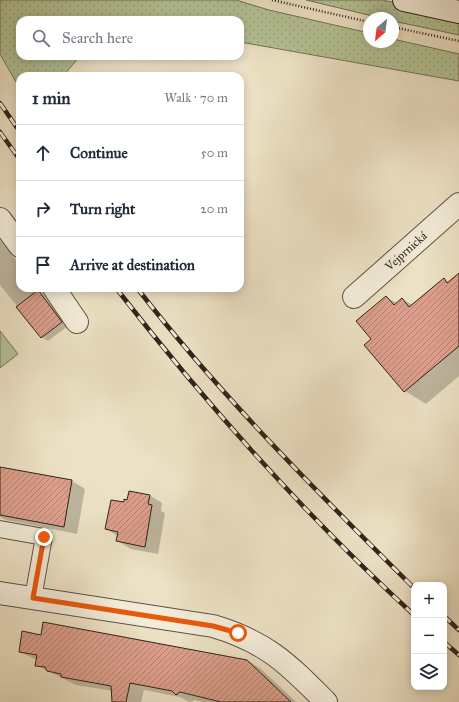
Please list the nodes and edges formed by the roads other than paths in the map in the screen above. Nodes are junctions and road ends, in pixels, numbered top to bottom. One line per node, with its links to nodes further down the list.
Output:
1 (404, 0): 2 (street)
2 (459, 12)
3 (459, 204): 7 (street, Vejprnická)
4 (0, 219): 5 (street)
5 (16, 241)
6 (55, 292): 8 (street)
7 (354, 297)
8 (77, 322)
9 (0, 530): 11 (lane)
10 (0, 593): 11 (street)
11 (33, 598): 12 (street)
12 (326, 702)

